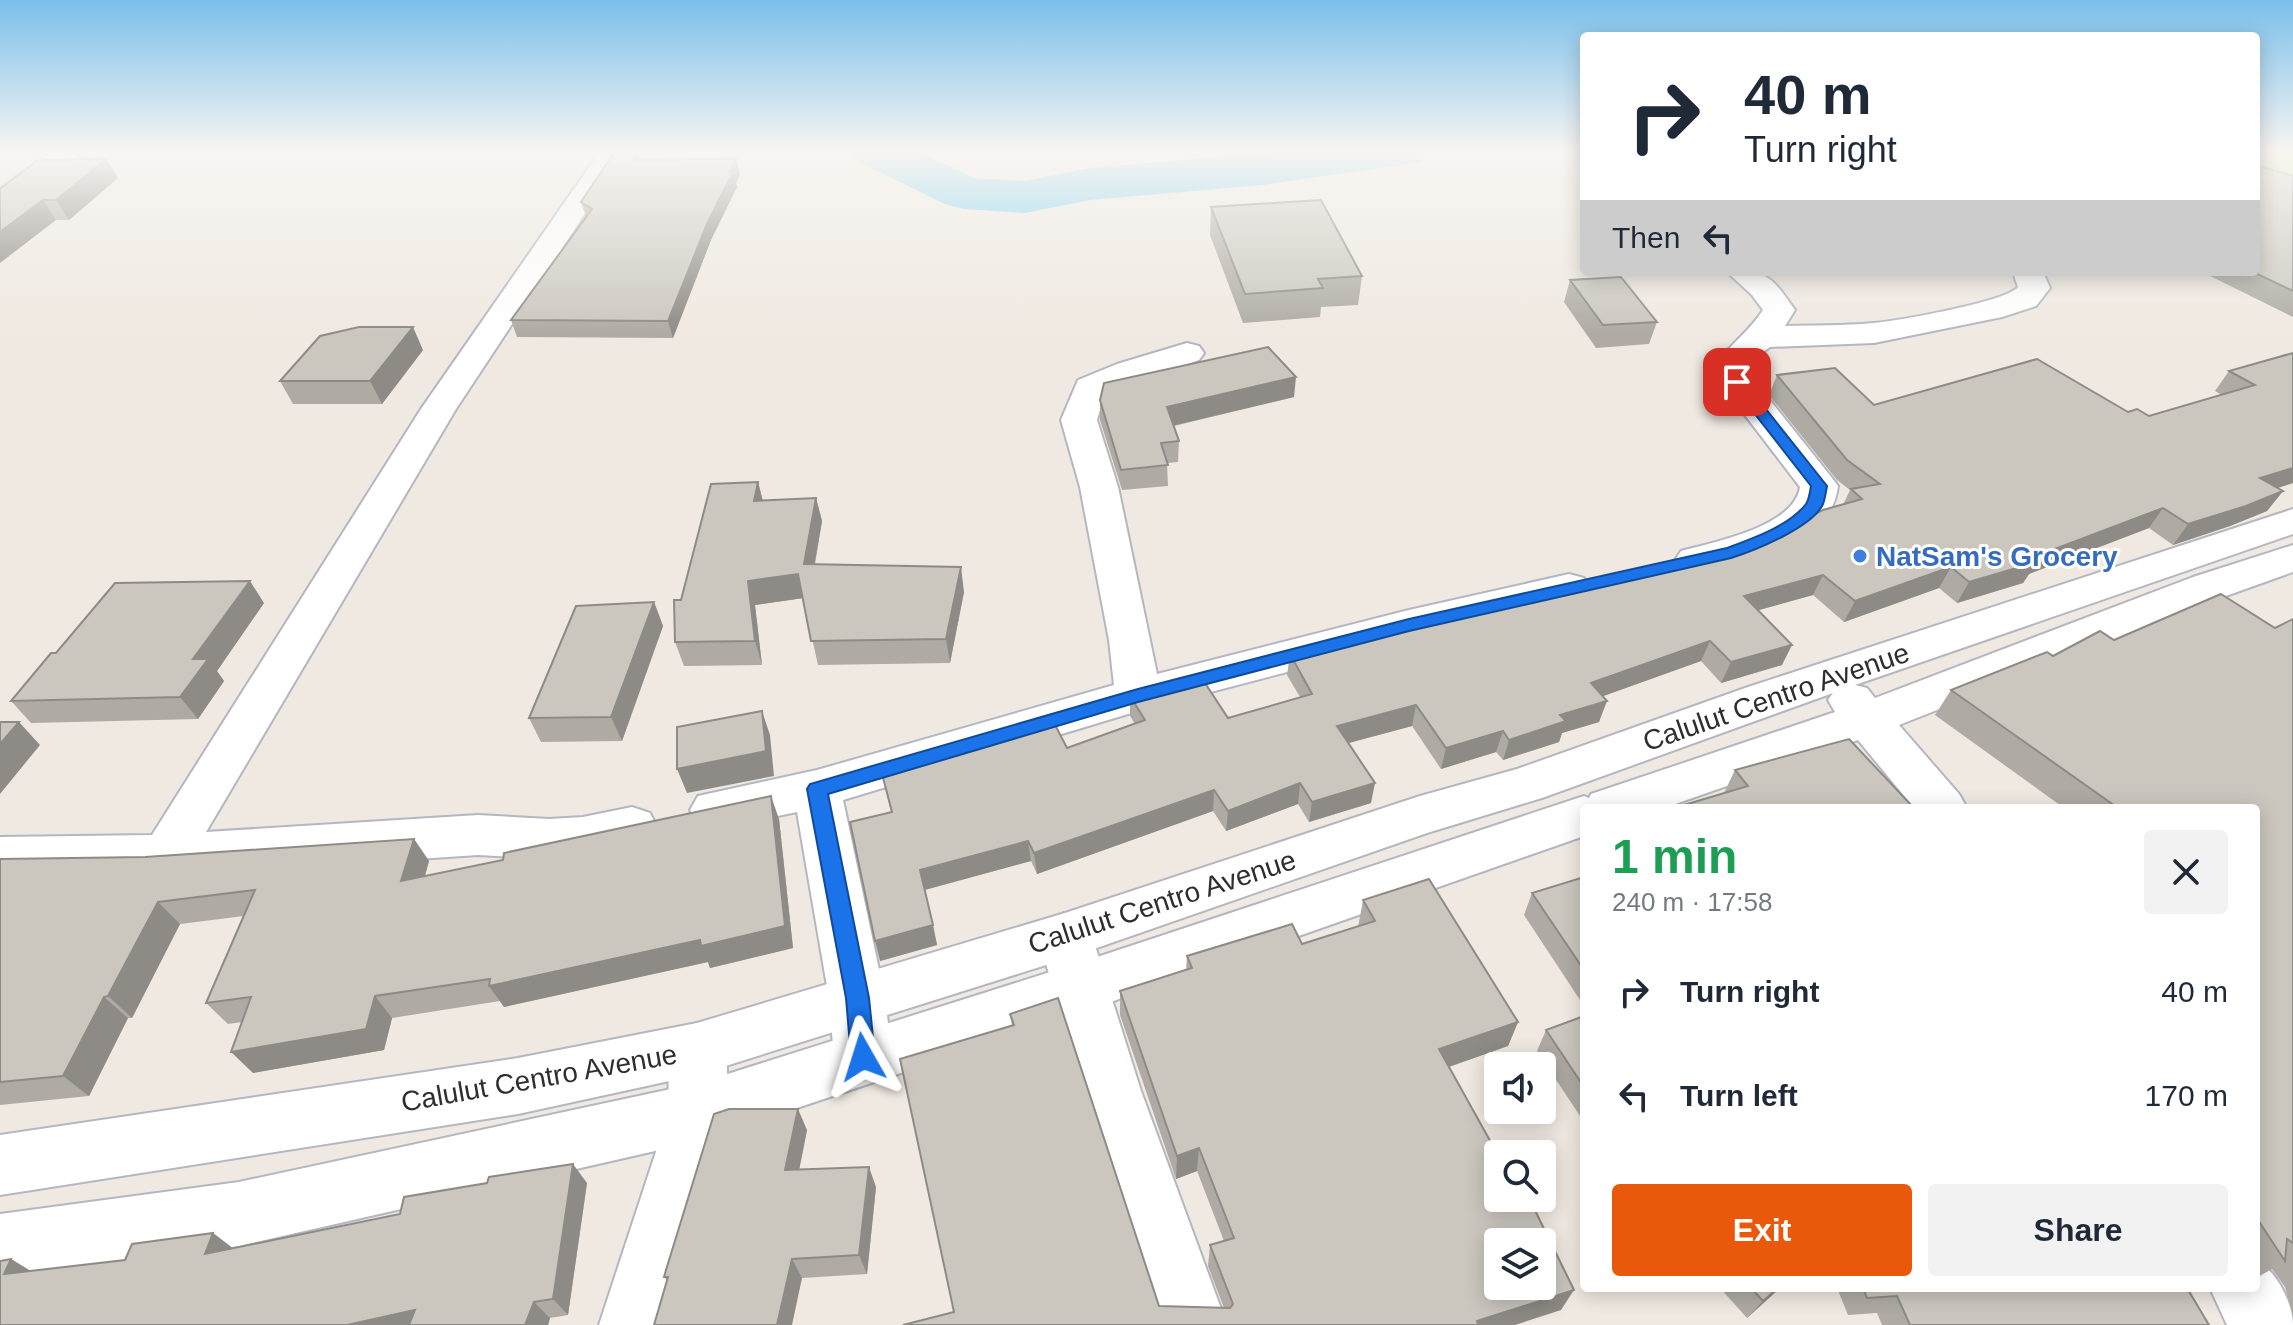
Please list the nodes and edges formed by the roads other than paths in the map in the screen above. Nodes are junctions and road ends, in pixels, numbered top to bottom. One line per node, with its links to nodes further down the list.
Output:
1 (569, 212): 17 (street)
2 (1747, 276): 4 (street)
3 (2030, 276): 4 (street)
4 (1762, 337): 8 (street)
5 (1187, 353): 11 (street)
6 (2293, 521): 10 (street, Calulut Centro Avenue)
7 (2293, 558): 12 (street, Calulut Centro Avenue)
8 (1652, 569)
9 (1606, 580): 11 (street)
10 (1830, 678): 12 (street); 19 (street, Calulut Centro Avenue)
11 (1138, 695): 13 (street)
12 (1870, 718): 14 (street, Calulut Centro Avenue); 15 (street)
13 (817, 789): 17 (street); 20 (street)
14 (1620, 804)
15 (1939, 804)
16 (1580, 817): 19 (street, Calulut Centro Avenue)
17 (166, 855): 18 (street)
18 (0, 858)
19 (1074, 961): 20 (street, Calulut Centro Avenue); 22 (street, Calulut Centro Avenue); 28 (street)
20 (857, 998): 21 (street, Calulut Centro Avenue); 22 (street)
21 (697, 1049): 23 (street); 24 (street, Calulut Centro Avenue)
22 (863, 1057): 23 (street, Calulut Centro Avenue)
23 (699, 1112): 25 (street, Calulut Centro Avenue); 27 (street)
24 (0, 1165)
25 (0, 1246)
26 (2245, 1292): 29 (street)
27 (632, 1325)
28 (1194, 1325)
29 (2264, 1325)

